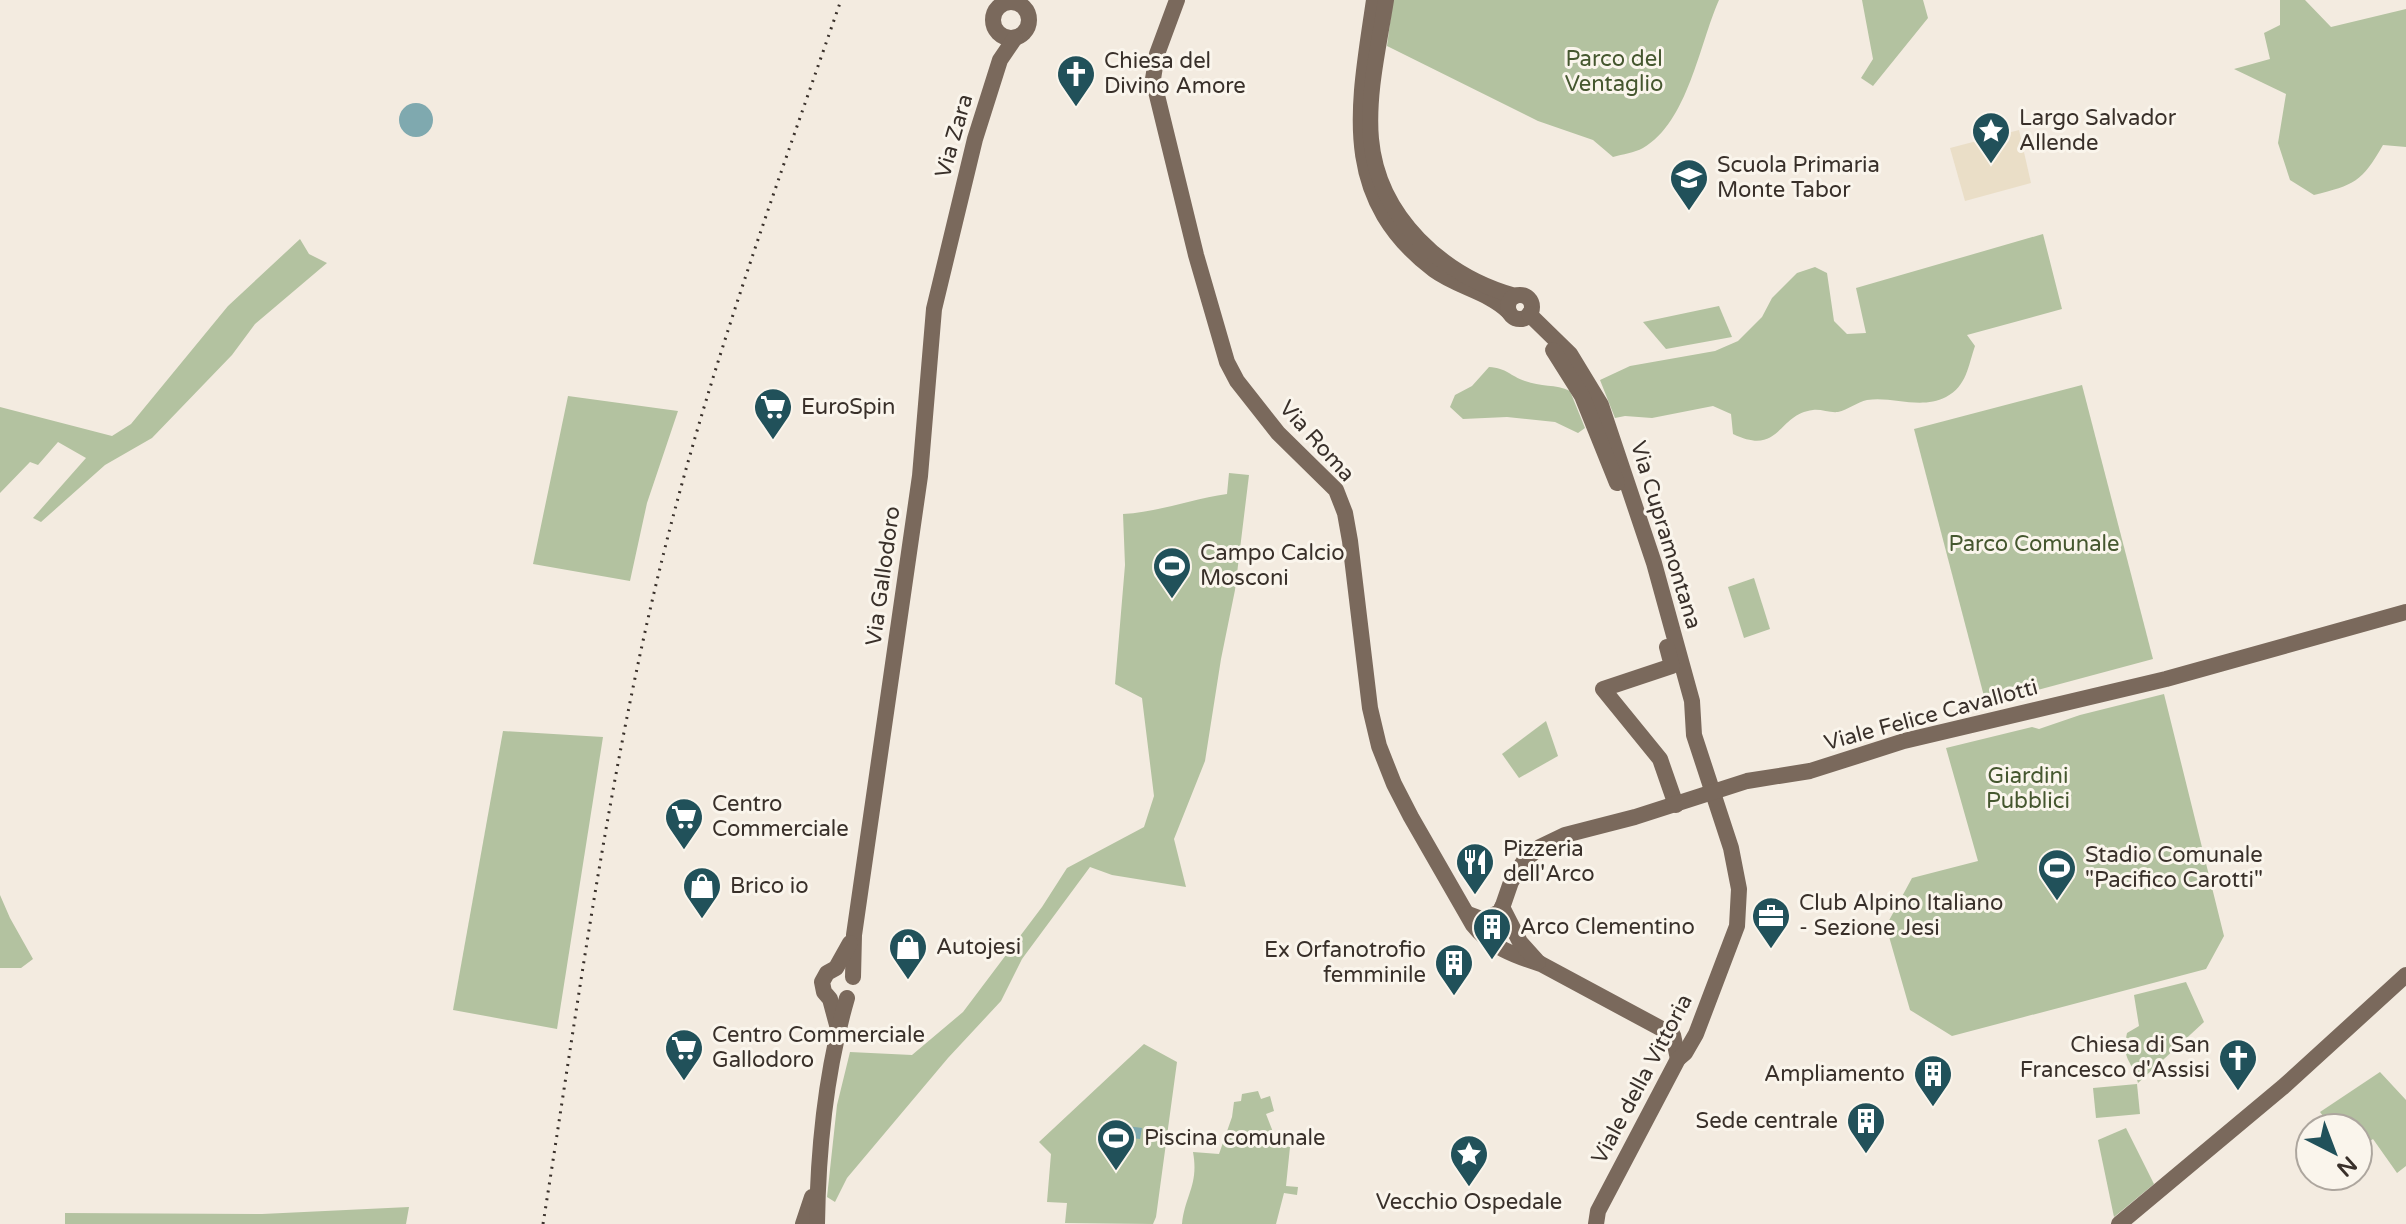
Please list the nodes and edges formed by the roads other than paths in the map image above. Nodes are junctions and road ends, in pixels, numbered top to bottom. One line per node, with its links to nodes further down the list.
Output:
1 (1177, 0): 16 (main road, Via Roma)
2 (1374, 0): 7 (main road)
3 (1386, 0): 7 (main road)
4 (1012, 1): 5 (main road); 6 (main road)
5 (1030, 7): 6 (main road)
6 (1007, 36): 8 (main road, Via Zara)
7 (1371, 60): 9 (main road, Via Cupramontana)
8 (953, 224): 17 (main road, Via Gallodoro)
9 (1623, 485): 12 (main road, Via Cupramontana); 13 (main road, Via Cupramontana)
10 (2406, 612): 11 (main road, Viale Felice Cavallotti)
11 (1802, 773): 12 (main road, Viale Felice Cavallotti); 14 (main road)
12 (1712, 792): 13 (main road, Viale Felice Cavallotti); 14 (main road, Viale della Vittoria)
13 (1678, 804): 14 (main road); 15 (main road, Viale Felice Cavallotti)
14 (1720, 811): 23 (main road, Viale della Vittoria)
15 (1502, 907): 16 (main road); 18 (main road)
16 (1468, 914): 18 (main road, Via Roma)
17 (854, 935): 19 (main road, Via Gallodoro); 21 (main road, Via Gallodoro)
18 (1541, 964): 24 (main road)
19 (836, 968): 21 (main road); 22 (main road, Via Gallodoro)
20 (2406, 975): 30 (main road)
21 (853, 977): 22 (main road, Via Gallodoro)
22 (839, 998): 26 (main road, Via Gallodoro)
23 (1698, 1022): 24 (main road); 25 (main road, Viale della Vittoria)
24 (1673, 1035): 25 (main road)
25 (1678, 1059): 29 (main road, Viale della Vittoria)
26 (818, 1180): 27 (main road, Via Gallodoro); 28 (main road, Via Gallodoro)
27 (803, 1224)
28 (817, 1224)
29 (1596, 1224)
30 (2119, 1224)

